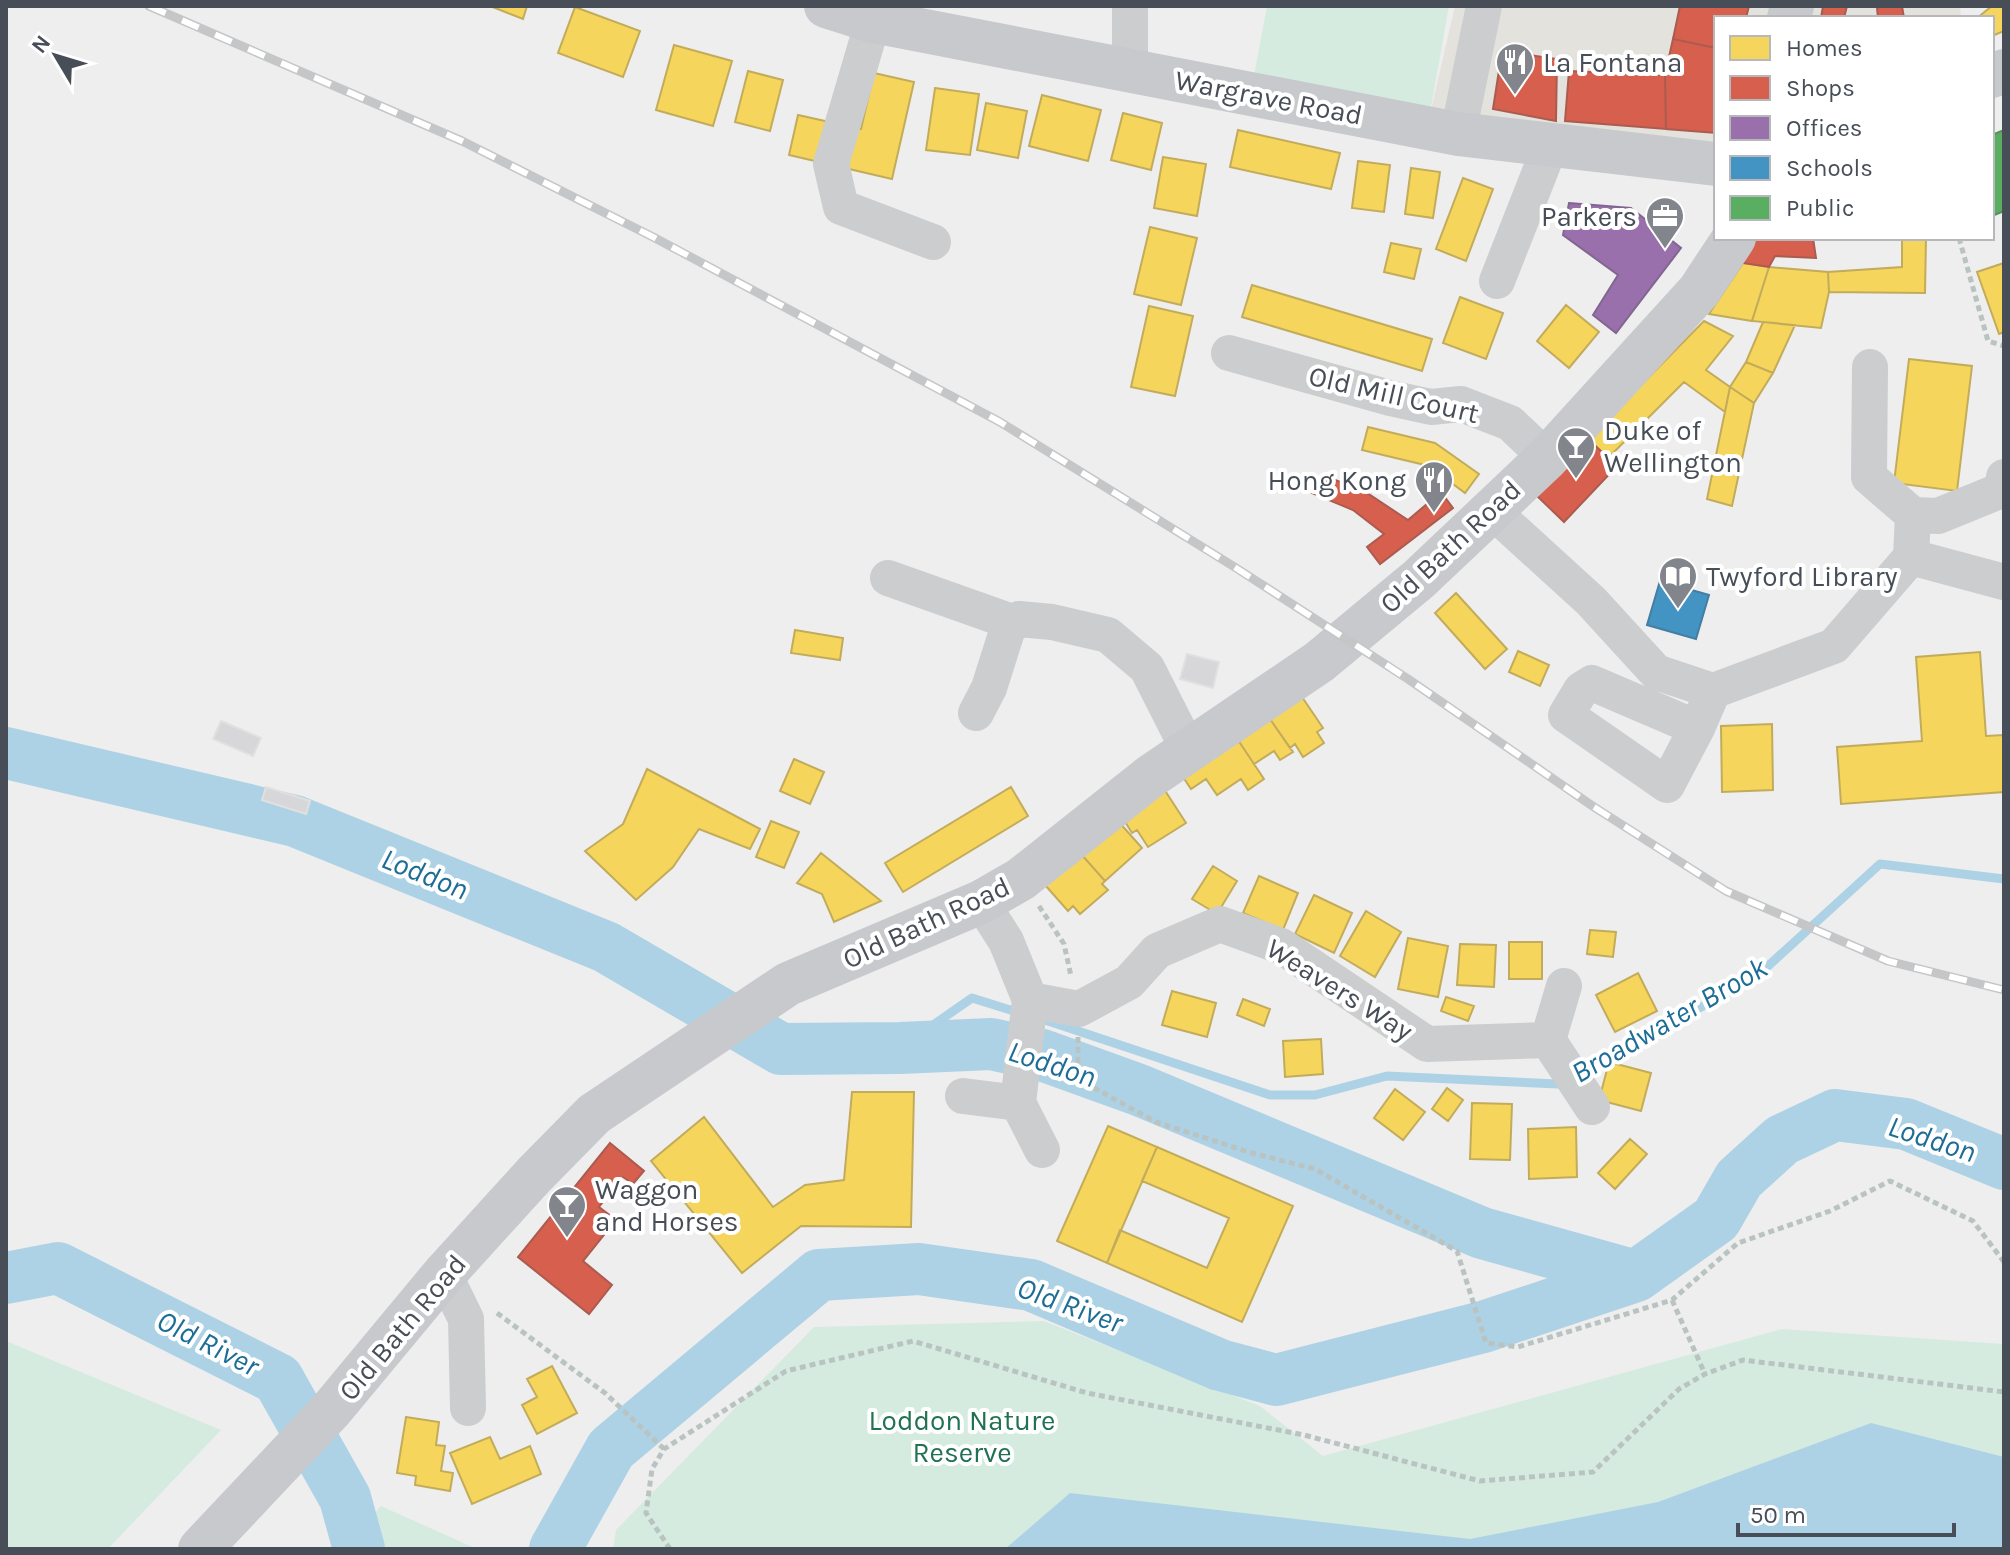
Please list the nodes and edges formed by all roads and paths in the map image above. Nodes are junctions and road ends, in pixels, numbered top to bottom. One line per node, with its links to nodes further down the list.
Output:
1 (826, 6): 4 (main road, Wargrave Road)
2 (1130, 6): 5 (street)
3 (1484, 6): 6 (street)
4 (873, 21): 5 (main road, Wargrave Road); 11 (street)
5 (1130, 70): 6 (main road, Wargrave Road)
6 (1458, 134): 7 (main road, Wargrave Road)
7 (1551, 144): 8 (main road, Wargrave Road); 12 (street)
8 (1714, 164)
9 (1733, 240): 16 (main road, Old Bath Road)
10 (1960, 240): 13 (path)
11 (933, 242)
12 (1497, 281)
13 (2004, 346)
14 (1229, 353): 16 (street, Old Mill Court)
15 (1870, 367): 19 (street)
16 (1547, 458): 18 (main road, Old Bath Road)
17 (2004, 477): 19 (street)
18 (1490, 509): 24 (street); 27 (main road, Old Bath Road)
19 (1913, 515): 20 (street)
20 (1911, 557): 22 (street); 24 (street)
21 (888, 578): 23 (street)
22 (2004, 582)
23 (1015, 623): 25 (street); 27 (street)
24 (1713, 691): 26 (street)
25 (976, 713)
26 (1697, 728)
27 (1189, 751): 28 (main road, Old Bath Road)
28 (1021, 879): 29 (main road, Old Bath Road); 30 (path)
29 (981, 902): 32 (street); 40 (main road, Old Bath Road)
30 (1073, 983)
31 (1564, 986): 34 (street)
32 (1029, 1004): 34 (street, Weavers Way); 35 (street)
33 (1079, 1024): 41 (path)
34 (1548, 1040): 37 (street)
35 (1020, 1094): 36 (street); 38 (street)
36 (963, 1096)
37 (1592, 1107)
38 (1042, 1150)
39 (2004, 1262): 41 (path)
40 (444, 1274): 45 (street); 47 (main road, Old Bath Road)
41 (1672, 1300): 43 (path)
42 (493, 1311): 46 (path)
43 (1705, 1374): 44 (path); 46 (path)
44 (2004, 1392)
45 (468, 1408)
46 (664, 1449): 48 (path)
47 (200, 1549)
48 (670, 1549)

